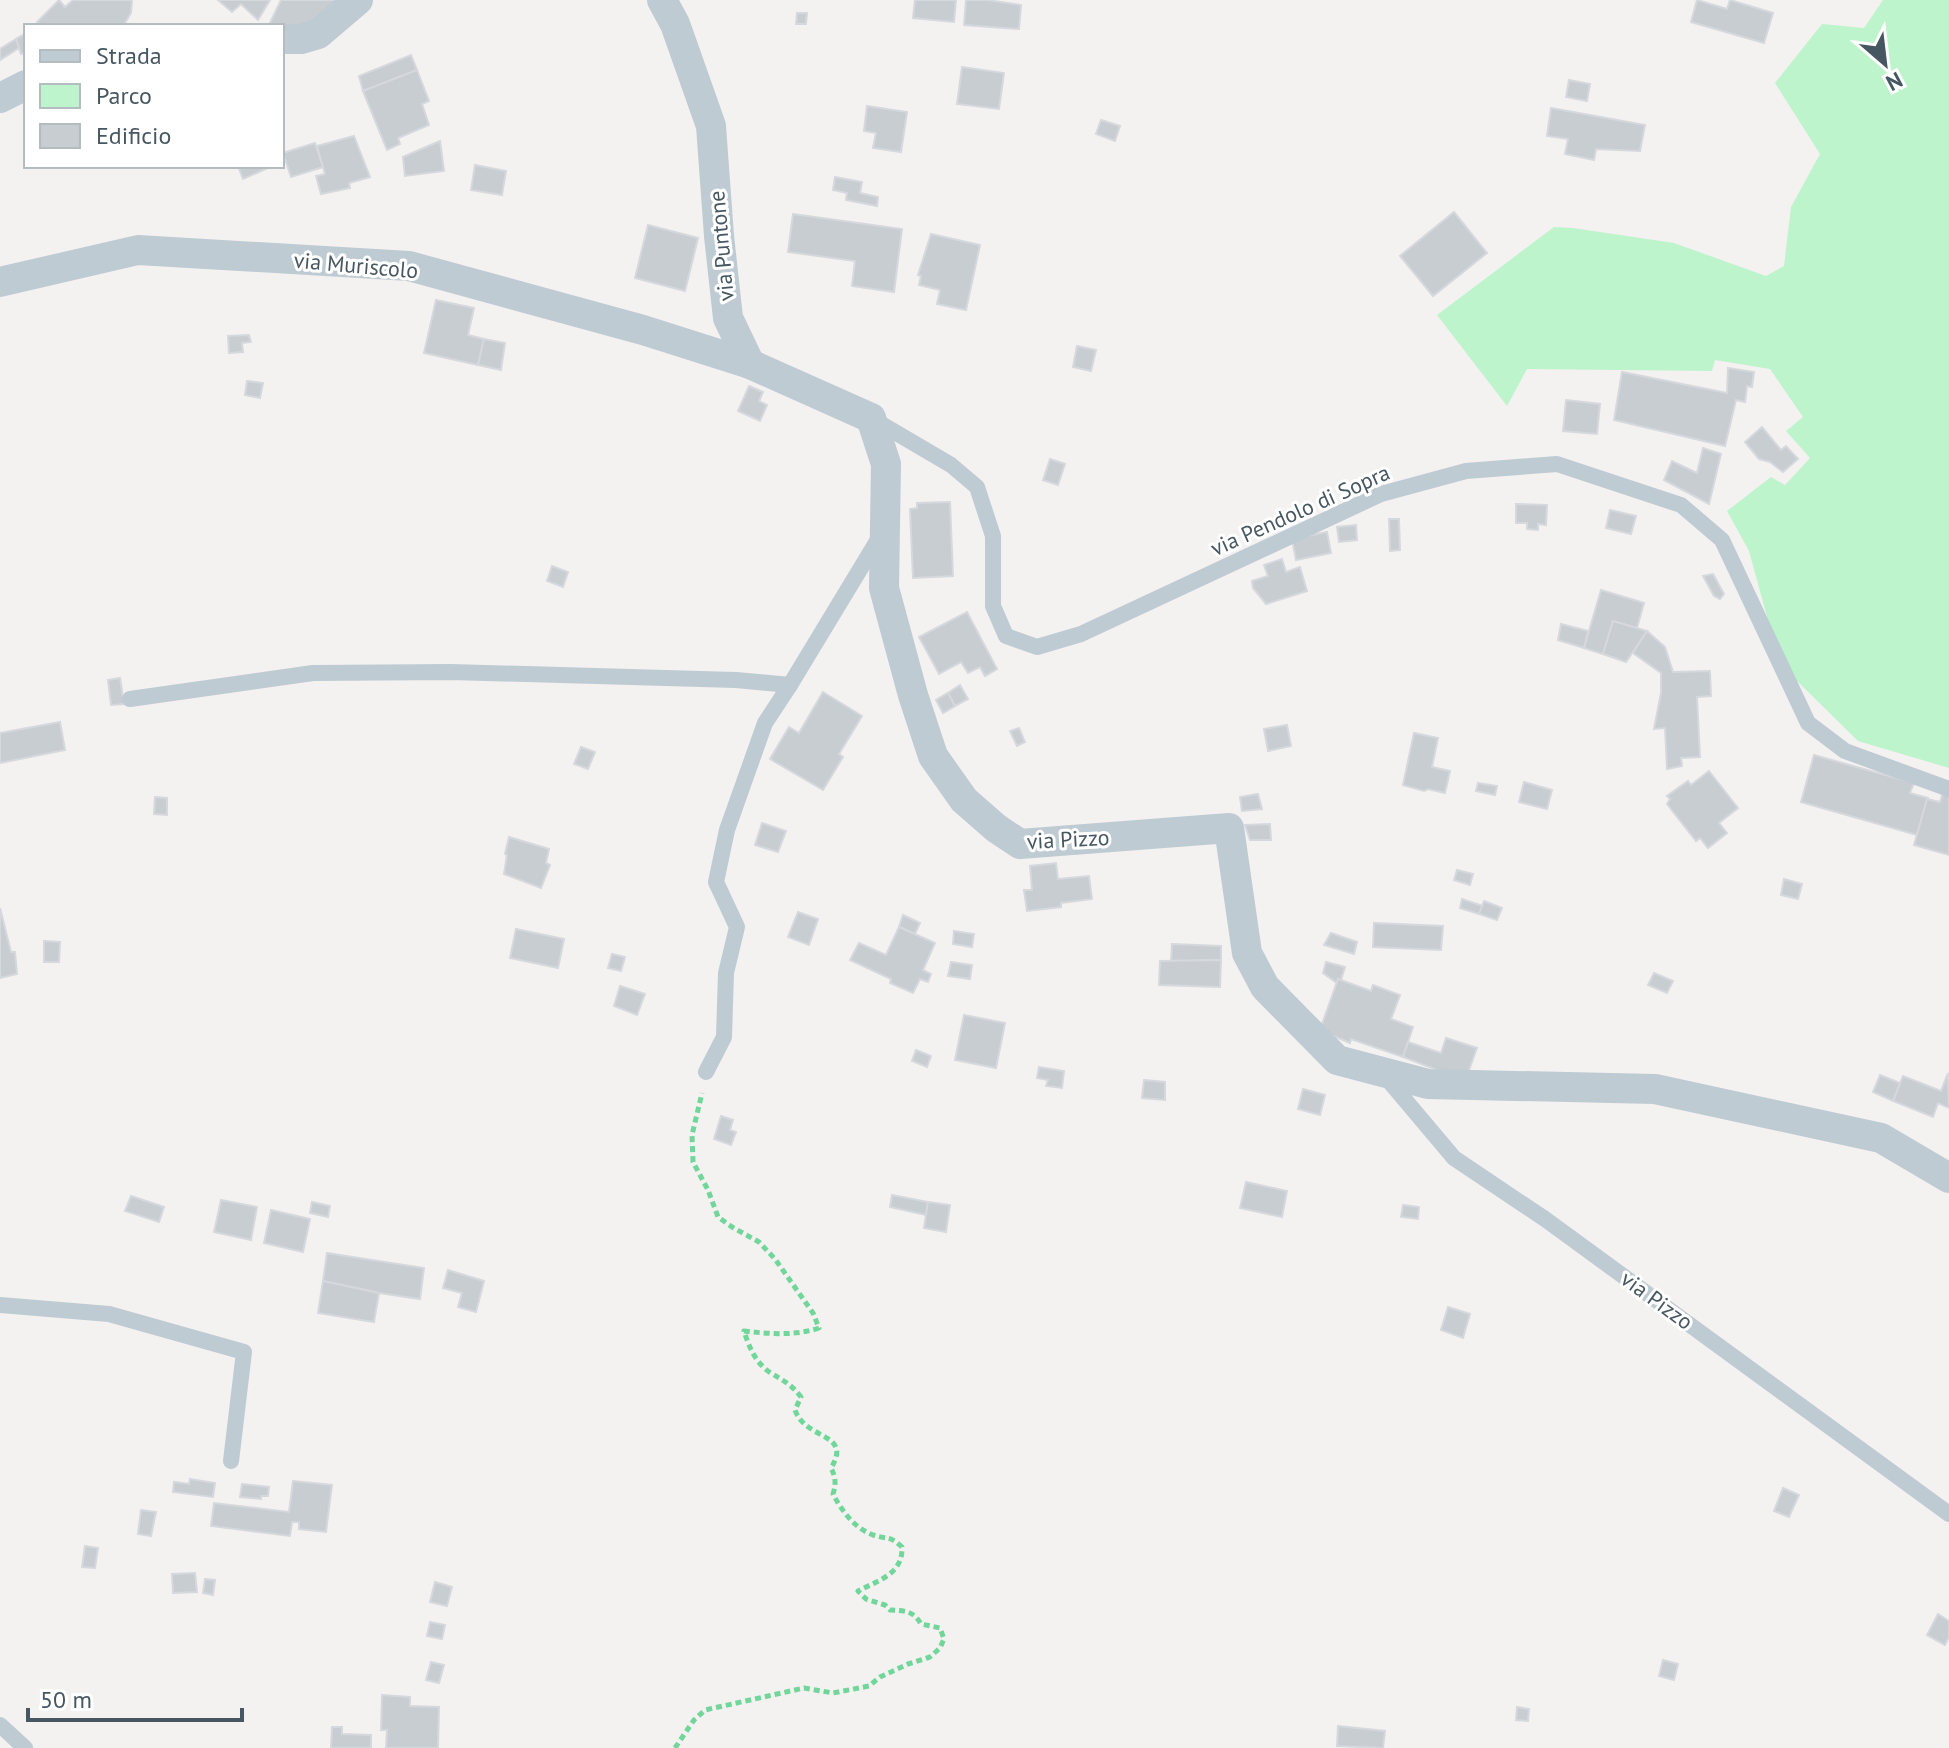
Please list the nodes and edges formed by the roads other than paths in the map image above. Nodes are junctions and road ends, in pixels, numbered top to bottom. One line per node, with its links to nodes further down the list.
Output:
1 (358, 0): 3 (street)
2 (662, 0): 7 (street, via Puntone)
3 (284, 39)
4 (24, 86): 5 (street)
5 (0, 98)
6 (0, 282): 7 (street, via Muriscolo)
7 (750, 364): 8 (street)
8 (871, 418): 9 (street, via Pizzo); 12 (lane, via Pendolo di Sopra)
9 (886, 527): 10 (lane); 13 (street, via Pizzo)
10 (790, 685): 11 (lane); 14 (lane)
11 (130, 699)
12 (1949, 789)
13 (1381, 1071): 15 (street, via Pizzo); 18 (lane, via Pizzo)
14 (706, 1072)
15 (1949, 1178)
16 (0, 1305): 17 (lane)
17 (231, 1461)
18 (1949, 1514)
19 (0, 1725): 20 (lane)
20 (25, 1748)

